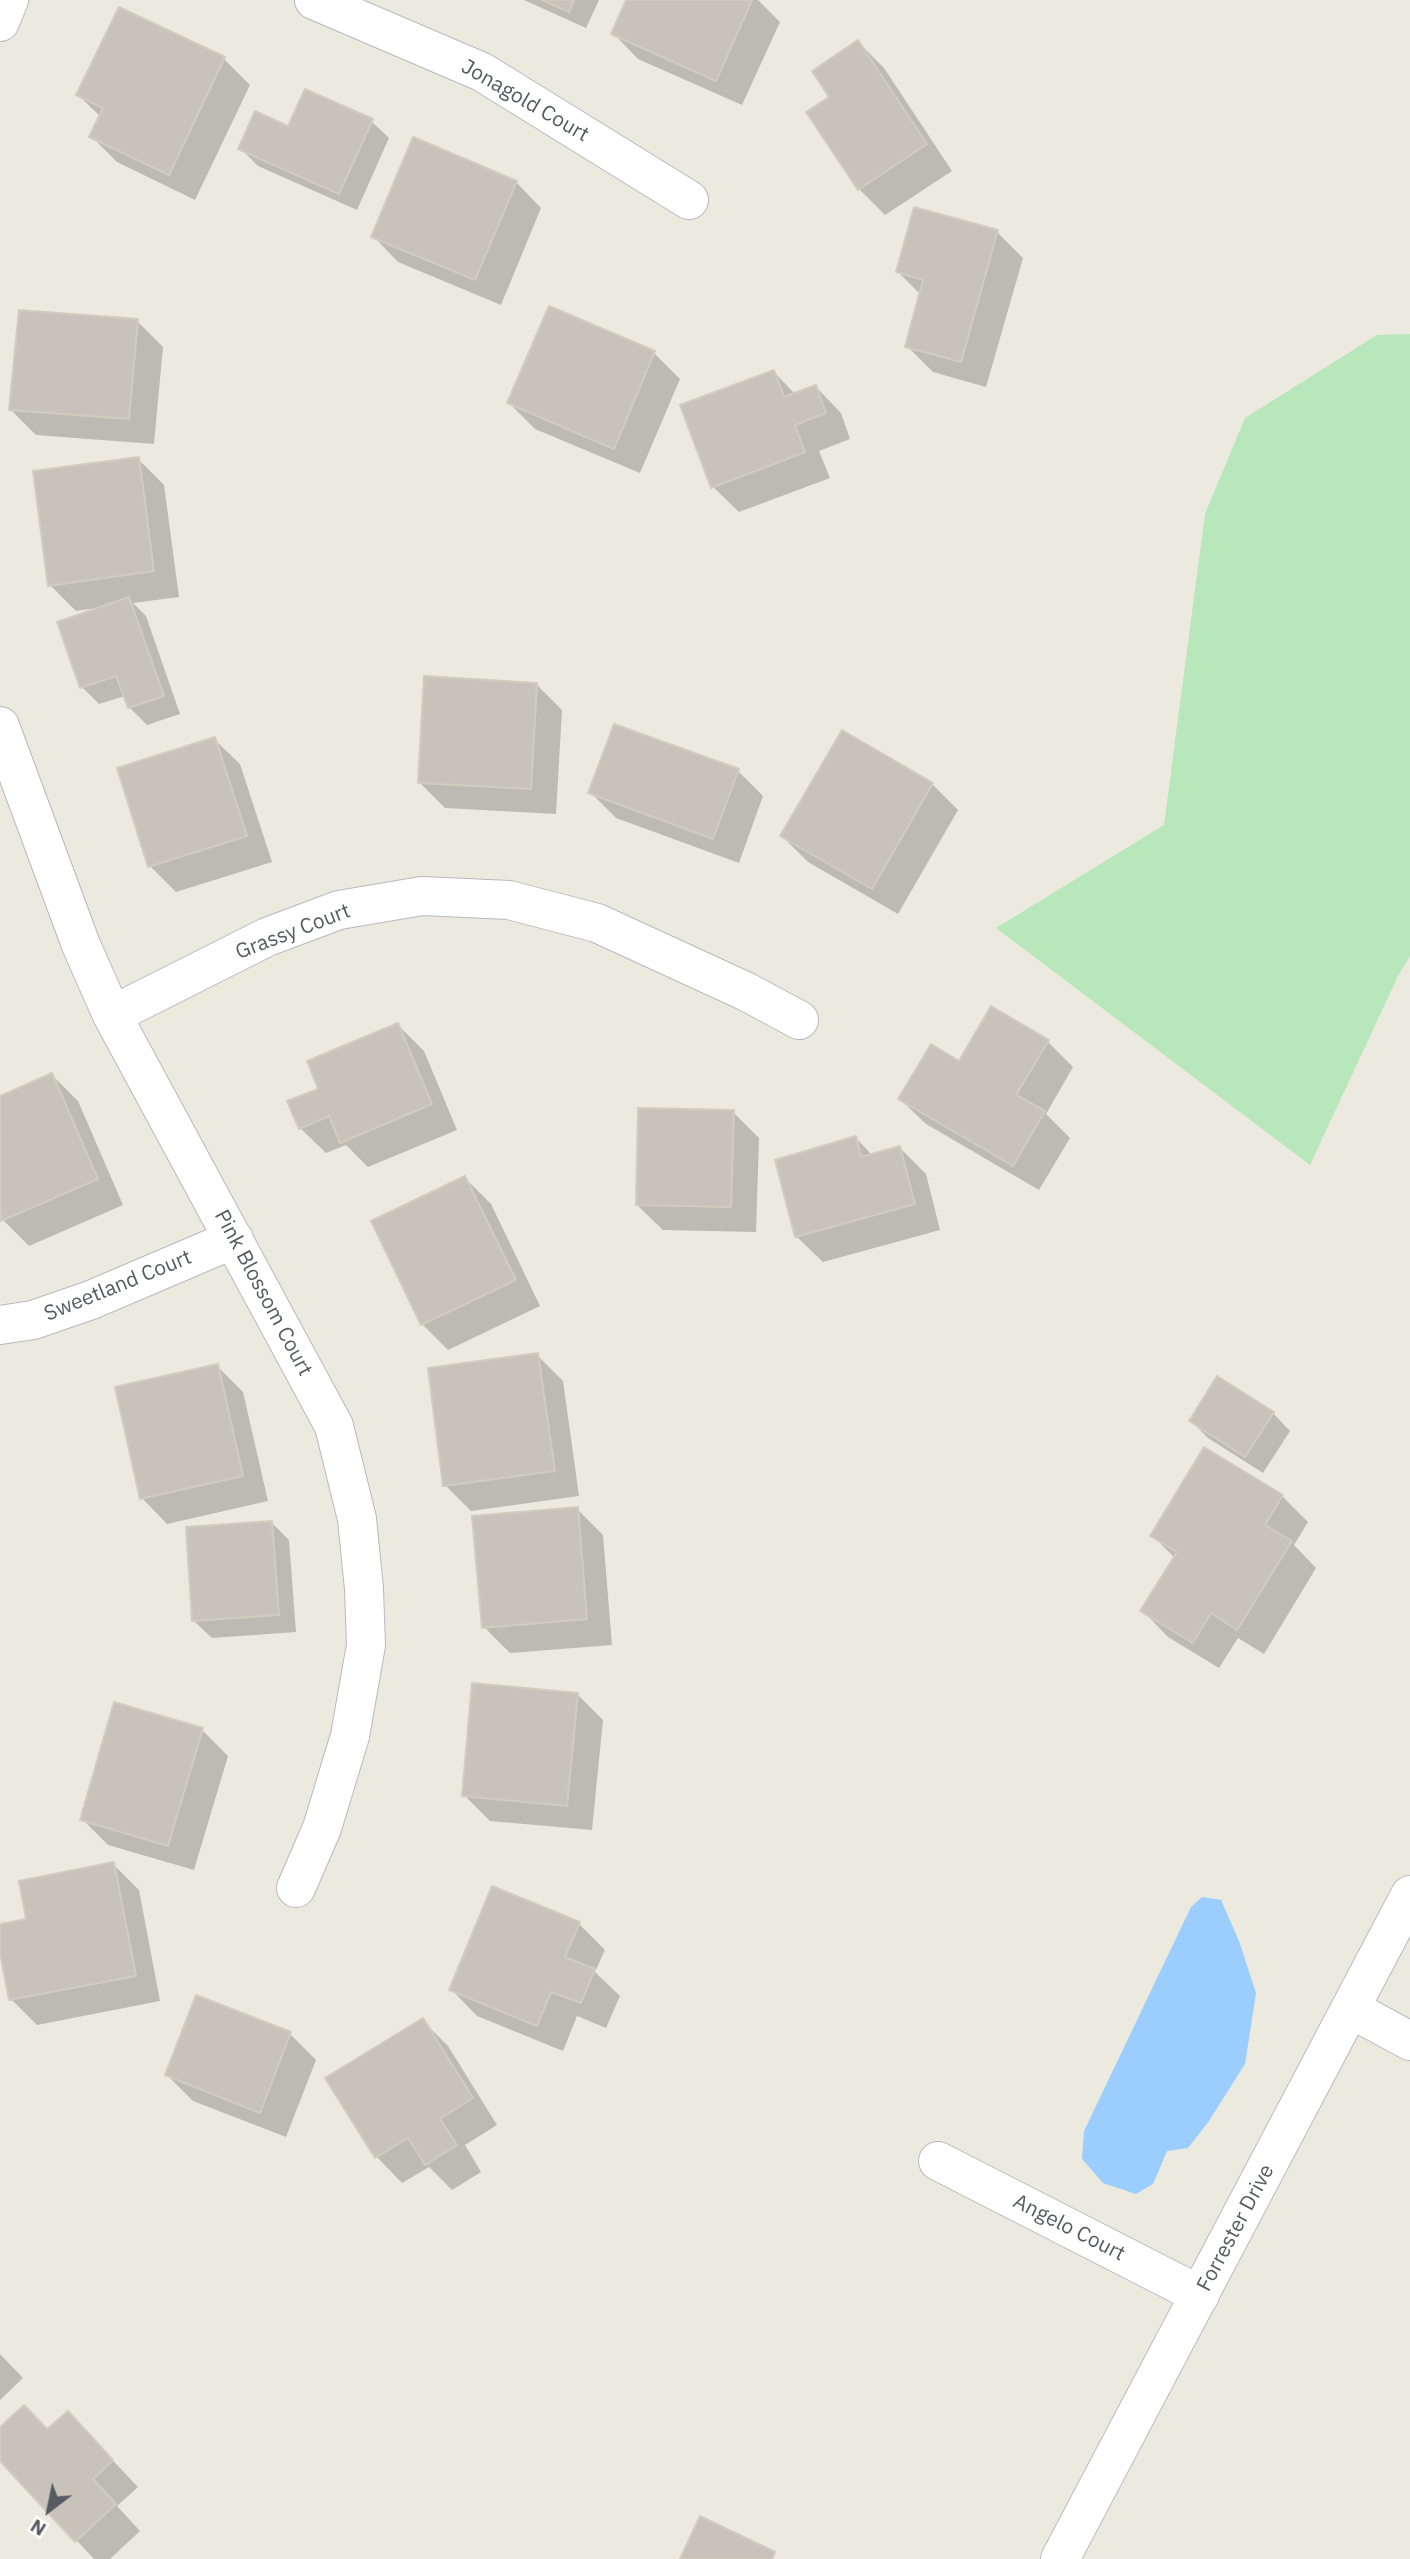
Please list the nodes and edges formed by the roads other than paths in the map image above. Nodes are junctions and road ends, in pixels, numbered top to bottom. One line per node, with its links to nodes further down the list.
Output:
1 (9, 0): 3 (street)
2 (314, 0): 4 (street, Jonagold Court)
3 (0, 22)
4 (689, 200)
5 (0, 726): 6 (street, Pink Blossom Court)
6 (112, 1015): 7 (street, Grassy Court); 8 (street, Pink Blossom Court)
7 (799, 1020)
8 (234, 1239): 9 (street, Sweetland Court); 10 (street, Pink Blossom Court)
9 (0, 1325)
10 (296, 1888)
11 (1410, 1895): 12 (street, Forrester Drive)
12 (1351, 2009): 13 (street); 15 (street, Forrester Drive)
13 (1410, 2041)
14 (938, 2161): 15 (street, Angelo Court)
15 (1200, 2295): 16 (street, Forrester Drive)
16 (1060, 2559)

